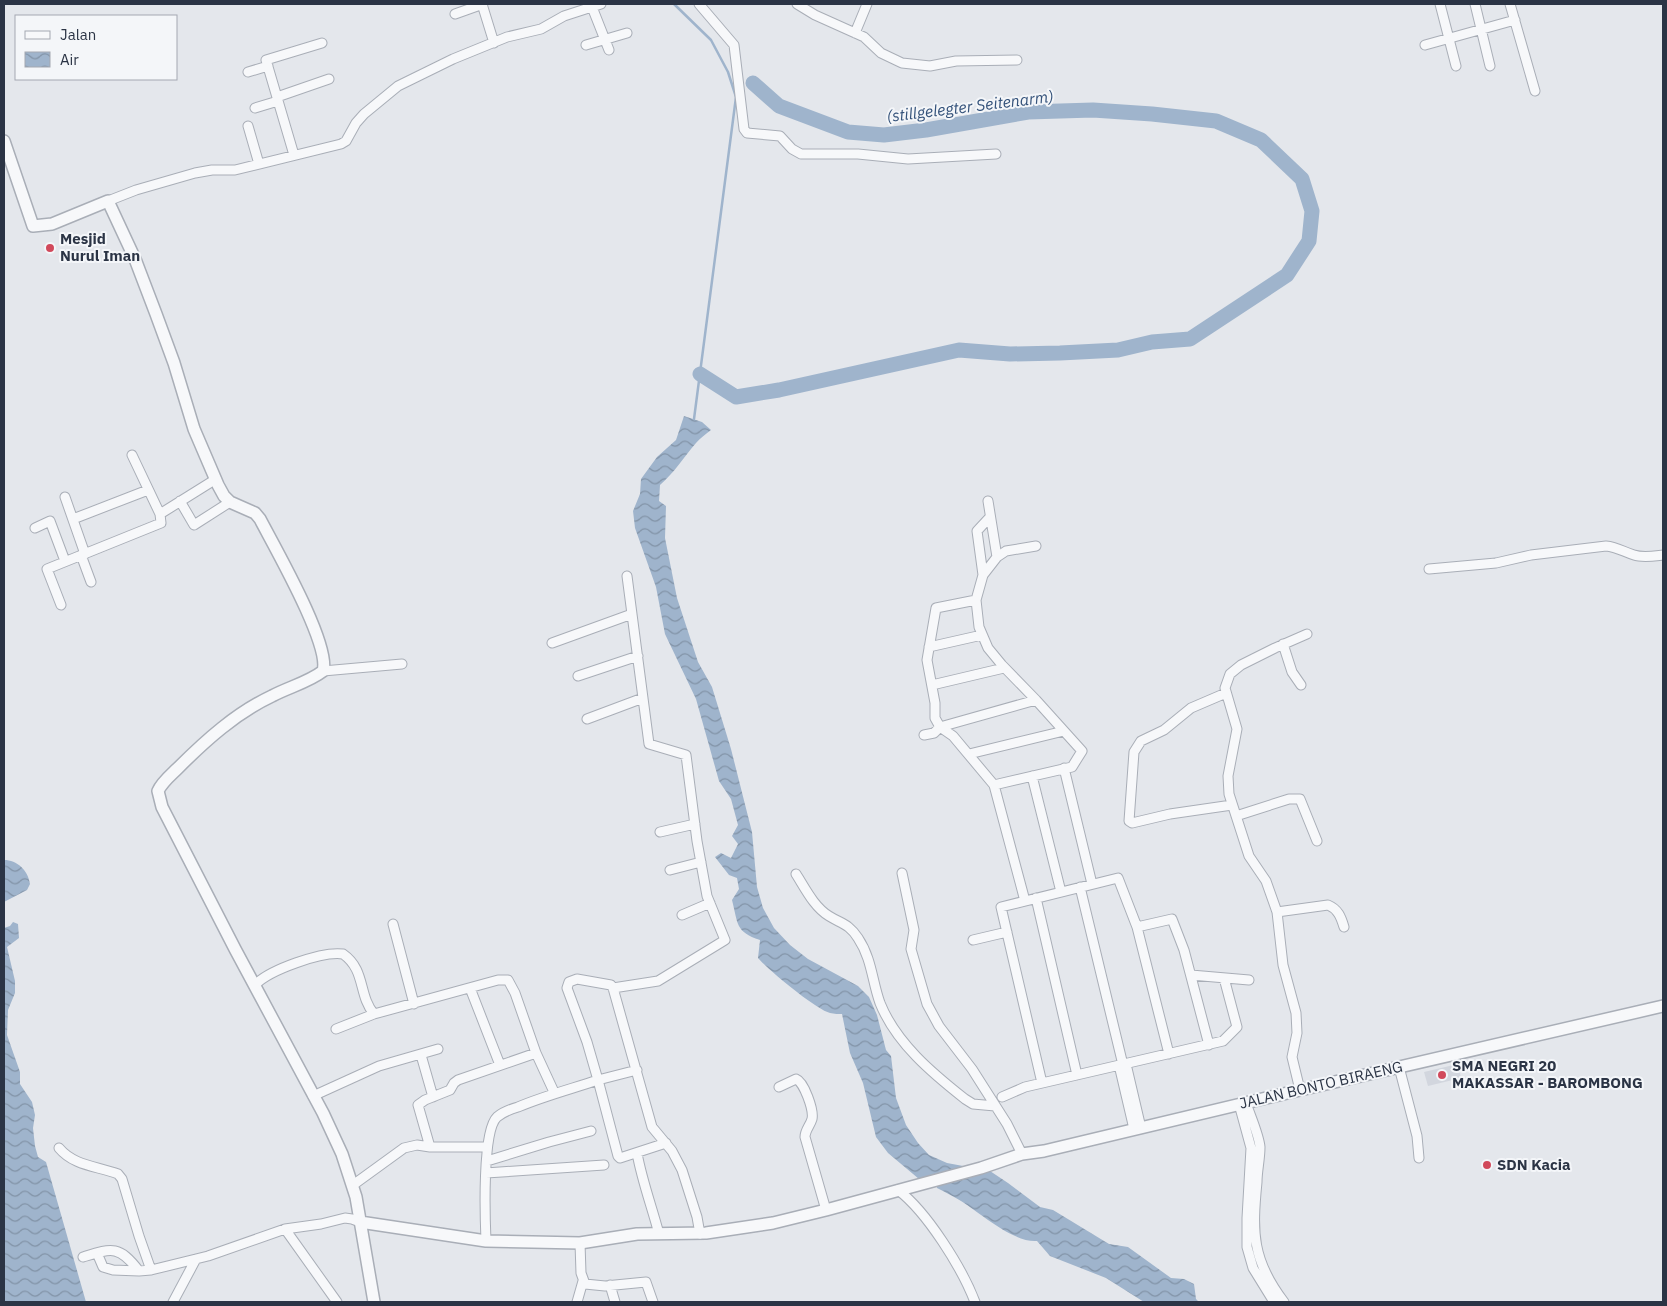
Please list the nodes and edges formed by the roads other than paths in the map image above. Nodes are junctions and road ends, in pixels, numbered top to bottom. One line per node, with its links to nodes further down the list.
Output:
1 (482, 4): 9 (street); 17 (street)
2 (699, 4): 32 (street)
3 (797, 4): 13 (street)
4 (867, 4): 13 (street)
5 (1440, 4): 15 (street)
6 (1475, 4): 11 (street)
7 (1510, 4): 10 (street)
8 (596, 5): 14 (street); 17 (street)
9 (455, 14)
10 (1515, 20): 11 (street); 27 (street)
11 (1481, 29): 15 (street); 24 (street)
12 (627, 33): 14 (street)
13 (855, 33): 21 (street)
14 (605, 39): 18 (street); 20 (street)
15 (1449, 39): 19 (street); 23 (street)
16 (322, 43): 22 (street)
17 (494, 43): 33 (street)
18 (586, 45)
19 (1425, 45)
20 (609, 50)
21 (1017, 60)
22 (268, 66): 25 (street); 28 (street)
23 (1456, 66)
24 (1490, 66)
25 (248, 72)
26 (329, 79): 28 (street)
27 (1535, 91)
28 (278, 99): 29 (street); 33 (street)
29 (255, 108)
30 (248, 126): 34 (street)
31 (4, 141): 35 (street)
32 (996, 154)
33 (294, 155): 34 (street)
34 (259, 164): 35 (street)
35 (108, 201): 37 (street)
36 (132, 455): 38 (street)
37 (216, 479): 40 (street); 42 (street)
38 (148, 490): 43 (street); 45 (street)
39 (65, 497): 45 (street)
40 (180, 501): 42 (street); 43 (street)
41 (988, 501): 44 (street)
42 (230, 502): 67 (street)
43 (160, 514): 48 (street)
44 (990, 517): 50 (street); 53 (street)
45 (72, 519): 48 (street)
46 (35, 528): 51 (street)
47 (1036, 546): 50 (street)
48 (83, 554): 51 (street); 55 (street)
49 (1663, 555): 52 (street)
50 (997, 557): 53 (street)
51 (65, 561): 57 (street)
52 (1429, 569)
53 (983, 575): 56 (street)
54 (627, 576): 58 (street)
55 (91, 582)
56 (976, 600): 60 (street); 63 (street)
57 (61, 605)
58 (632, 614): 61 (street); 64 (street)
59 (1307, 634): 62 (street)
60 (982, 635): 63 (street); 66 (street)
61 (552, 643)
62 (1283, 644): 70 (street); 71 (street)
63 (929, 647): 69 (street)
64 (638, 656): 68 (street); 72 (street)
65 (402, 664): 67 (street)
66 (1004, 668): 69 (street); 73 (street)
67 (323, 671): 107 (street)
68 (578, 676)
69 (932, 685): 75 (street)
70 (1302, 685)
71 (1226, 693): 82 (street); 82 (street)
72 (643, 698): 74 (street); 84 (street)
73 (1036, 700): 75 (street); 76 (street)
74 (587, 719)
75 (940, 727): 77 (street); 78 (street)
76 (1064, 731): 78 (street); 79 (street)
77 (924, 735)
78 (969, 754): 81 (street)
79 (1064, 768): 80 (street); 91 (street)
80 (1032, 776): 81 (street); 93 (street)
81 (994, 785): 95 (street)
82 (1232, 805): 83 (street)
83 (1236, 816): 86 (street); 97 (street)
84 (695, 824): 85 (street); 87 (street)
85 (660, 832)
86 (1317, 841)
87 (701, 862): 88 (street); 96 (street)
88 (670, 870)
89 (902, 873): 133 (street)
90 (796, 874): 133 (street)
91 (1092, 884): 92 (street); 101 (street)
92 (1080, 887): 93 (street); 120 (street)
93 (1061, 892): 94 (street)
94 (1036, 898): 95 (street); 123 (street)
95 (1025, 901): 102 (street)
96 (710, 903): 98 (street); 109 (street)
97 (1277, 912): 100 (street); 127 (street)
98 (682, 915)
99 (393, 924): 110 (street)
100 (1344, 927)
101 (1137, 928): 104 (street); 117 (street)
102 (1007, 932): 103 (street); 125 (street)
103 (972, 940)
104 (1191, 975): 105 (street); 114 (street)
105 (1224, 978): 106 (street); 114 (street)
106 (1249, 980)
107 (255, 985): 112 (street); 129 (street)
108 (470, 988): 110 (street); 116 (street); 119 (street)
109 (613, 988): 122 (street); 124 (street)
110 (414, 1004): 112 (street)
111 (1663, 1006): 121 (street, JALAN BONTO BIRAENG)
112 (374, 1014): 113 (street)
113 (336, 1029)
114 (1209, 1045): 117 (street)
115 (438, 1049): 118 (street)
116 (536, 1053): 119 (street); 128 (street)
117 (1169, 1054): 120 (street)
118 (421, 1055): 129 (street); 130 (street)
119 (500, 1065): 130 (street)
120 (1123, 1065): 123 (street); 134 (street)
121 (1399, 1067): 127 (street, JALAN BONTO BIRAENG); 142 (street)
122 (637, 1070): 124 (street); 136 (street)
123 (1077, 1075): 125 (street)
124 (598, 1080): 128 (street); 140 (street)
125 (1042, 1083): 131 (street)
126 (778, 1087): 148 (street)
127 (1300, 1090): 132 (street, JALAN BONTO BIRAENG)
128 (554, 1092): 138 (street)
129 (313, 1096): 146 (street)
130 (433, 1097): 137 (street)
131 (1002, 1097)
132 (1242, 1104): 134 (street, JALAN BONTO BIRAENG); 169 (street); 170 (street)
133 (995, 1106): 141 (street)
134 (1138, 1129): 141 (street, JALAN BONTO BIRAENG)
135 (591, 1131): 143 (street)
136 (666, 1143): 140 (street); 152 (street)
137 (430, 1147): 138 (street); 146 (street)
138 (488, 1147): 143 (street)
139 (59, 1148): 158 (street)
140 (637, 1153): 151 (street)
141 (1022, 1154): 147 (street, JALAN BONTO BIRAENG)
142 (1419, 1158)
143 (487, 1161): 145 (street)
144 (604, 1165): 145 (street)
145 (486, 1173): 153 (street)
146 (353, 1185): 149 (street)
147 (898, 1190): 148 (street, JALAN BONTO BIRAENG); 168 (street)
148 (826, 1210): 152 (street, JALAN BONTO BIRAENG)
149 (360, 1222): 150 (street); 153 (street, JALAN BONTO BIRAENG); 164 (street)
150 (285, 1229): 157 (street); 163 (street)
151 (659, 1234): 152 (street, JALAN BONTO BIRAENG); 154 (street, JALAN BONTO BIRAENG)
152 (700, 1234)
153 (486, 1241): 154 (street, JALAN BONTO BIRAENG)
154 (580, 1243): 160 (street)
155 (97, 1252): 156 (street); 159 (street); 159 (street)
156 (83, 1257)
157 (196, 1260): 158 (street); 162 (street)
158 (151, 1270): 159 (street)
159 (139, 1271)
160 (583, 1281): 161 (street); 165 (street)
161 (610, 1285): 166 (street); 167 (street)
162 (174, 1302)
163 (337, 1302)
164 (374, 1302)
165 (577, 1302)
166 (615, 1302)
167 (653, 1302)
168 (975, 1302)
169 (1274, 1302)
170 (1284, 1302)

